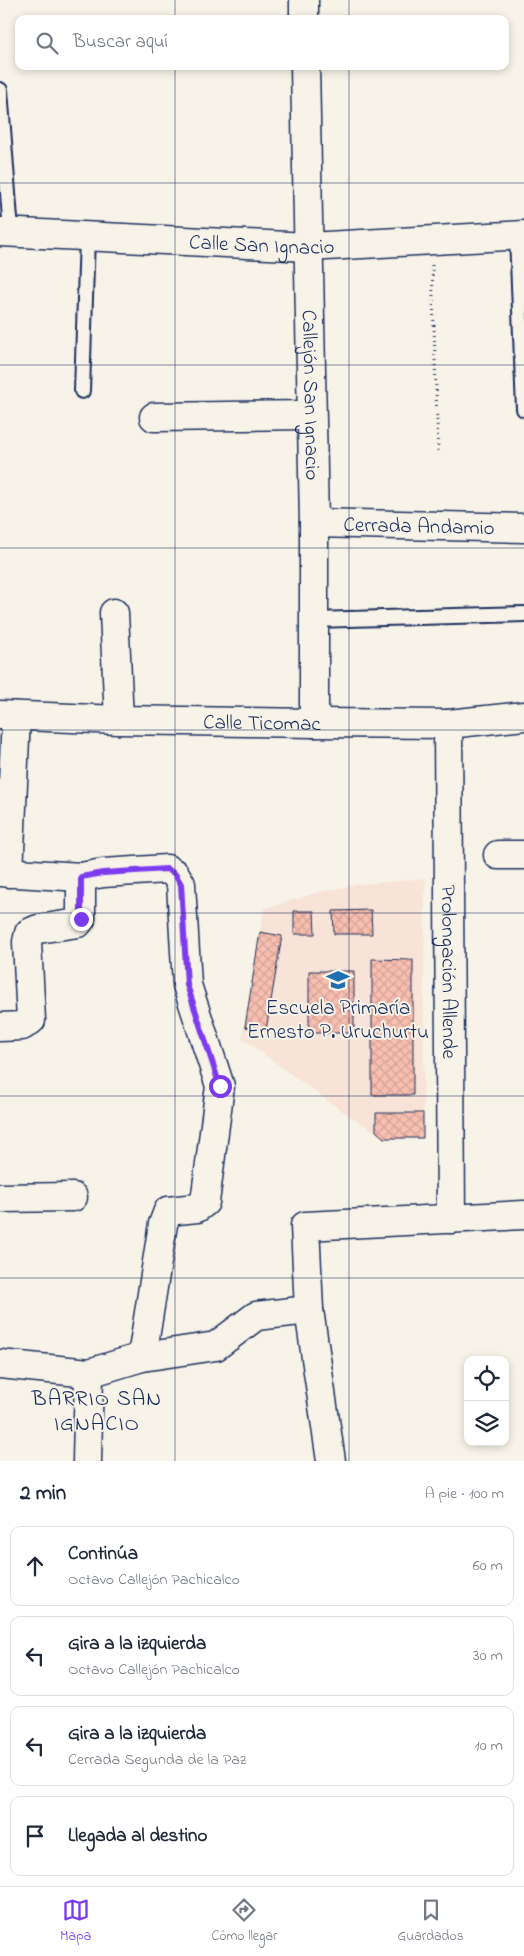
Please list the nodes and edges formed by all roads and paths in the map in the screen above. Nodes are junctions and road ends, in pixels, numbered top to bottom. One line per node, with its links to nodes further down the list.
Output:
1 (304, 0): 2 (street)
2 (304, 15)
3 (305, 70): 8 (street, Callejón San Ignacio)
4 (0, 90): 5 (lane)
5 (5, 232): 7 (street, Calle San Ignacio)
6 (521, 235): 8 (street, Calle San Ignacio); 11 (lane)
7 (87, 236): 8 (street, Calle San Ignacio); 10 (lane)
8 (308, 247): 12 (street, Callejón San Ignacio)
9 (432, 270): 14 (path)
10 (82, 391)
11 (524, 409)
12 (312, 415): 13 (street); 15 (street, Callejón San Ignacio)
13 (154, 417)
14 (438, 452)
15 (314, 524): 16 (street, Cerrada Andamio); 19 (street, Callejón San Ignacio)
16 (524, 528)
17 (114, 612): 22 (street)
18 (524, 614): 19 (lane)
19 (314, 620): 23 (street, Callejón San Ignacio)
20 (8, 715): 22 (street, Calle Ticomac); 25 (street)
21 (524, 716): 24 (street, Calle Ticomac)
22 (119, 720): 23 (street, Calle Ticomac)
23 (314, 724): 24 (street, Calle Ticomac)
24 (448, 724): 31 (street, Prolongación Allende)
25 (4, 872): 26 (street)
26 (81, 877): 27 (street); 33 (street)
27 (0, 1027)
28 (73, 1197): 29 (street)
29 (0, 1198)
30 (524, 1215): 31 (street)
31 (451, 1219): 32 (street)
32 (309, 1310): 33 (street); 37 (street)
33 (142, 1357): 35 (street)
34 (0, 1364): 35 (street)
35 (89, 1373): 36 (street)
36 (87, 1461)
37 (331, 1461)

